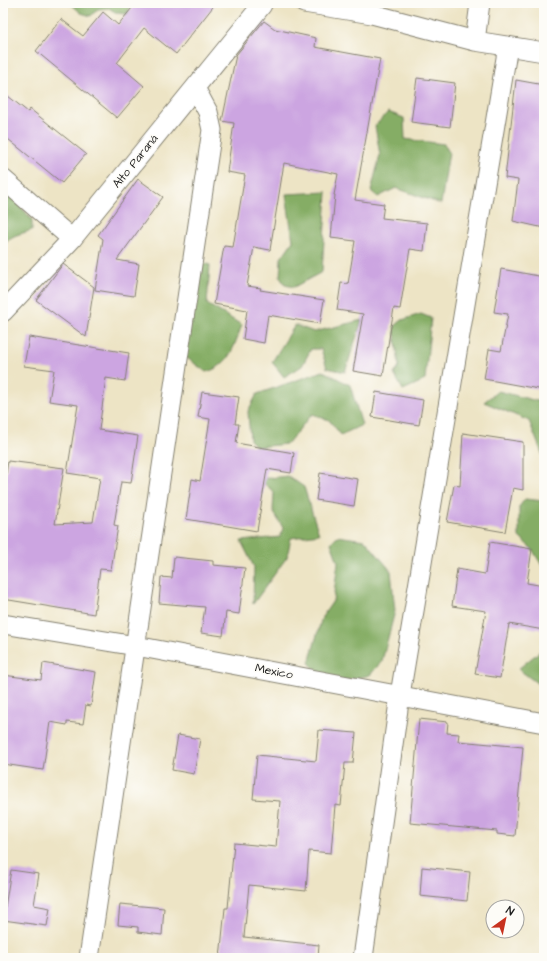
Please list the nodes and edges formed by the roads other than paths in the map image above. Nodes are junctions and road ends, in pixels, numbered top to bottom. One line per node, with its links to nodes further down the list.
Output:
1 (304, 3): 4 (street)
2 (480, 3): 4 (street)
3 (265, 4): 7 (street, Alto Paraná)
4 (475, 41): 5 (street)
5 (508, 46): 6 (street); 13 (street)
6 (544, 52)
7 (194, 88): 9 (street, Alto Paraná); 12 (street)
8 (3, 179): 9 (street)
9 (72, 239): 10 (street, Alto Paraná)
10 (3, 312)
11 (3, 624): 12 (street, Mexico)
12 (136, 646): 13 (street, Mexico); 15 (street)
13 (400, 695): 14 (street, Mexico); 16 (street)
14 (544, 723)
15 (89, 958)
16 (363, 958)

